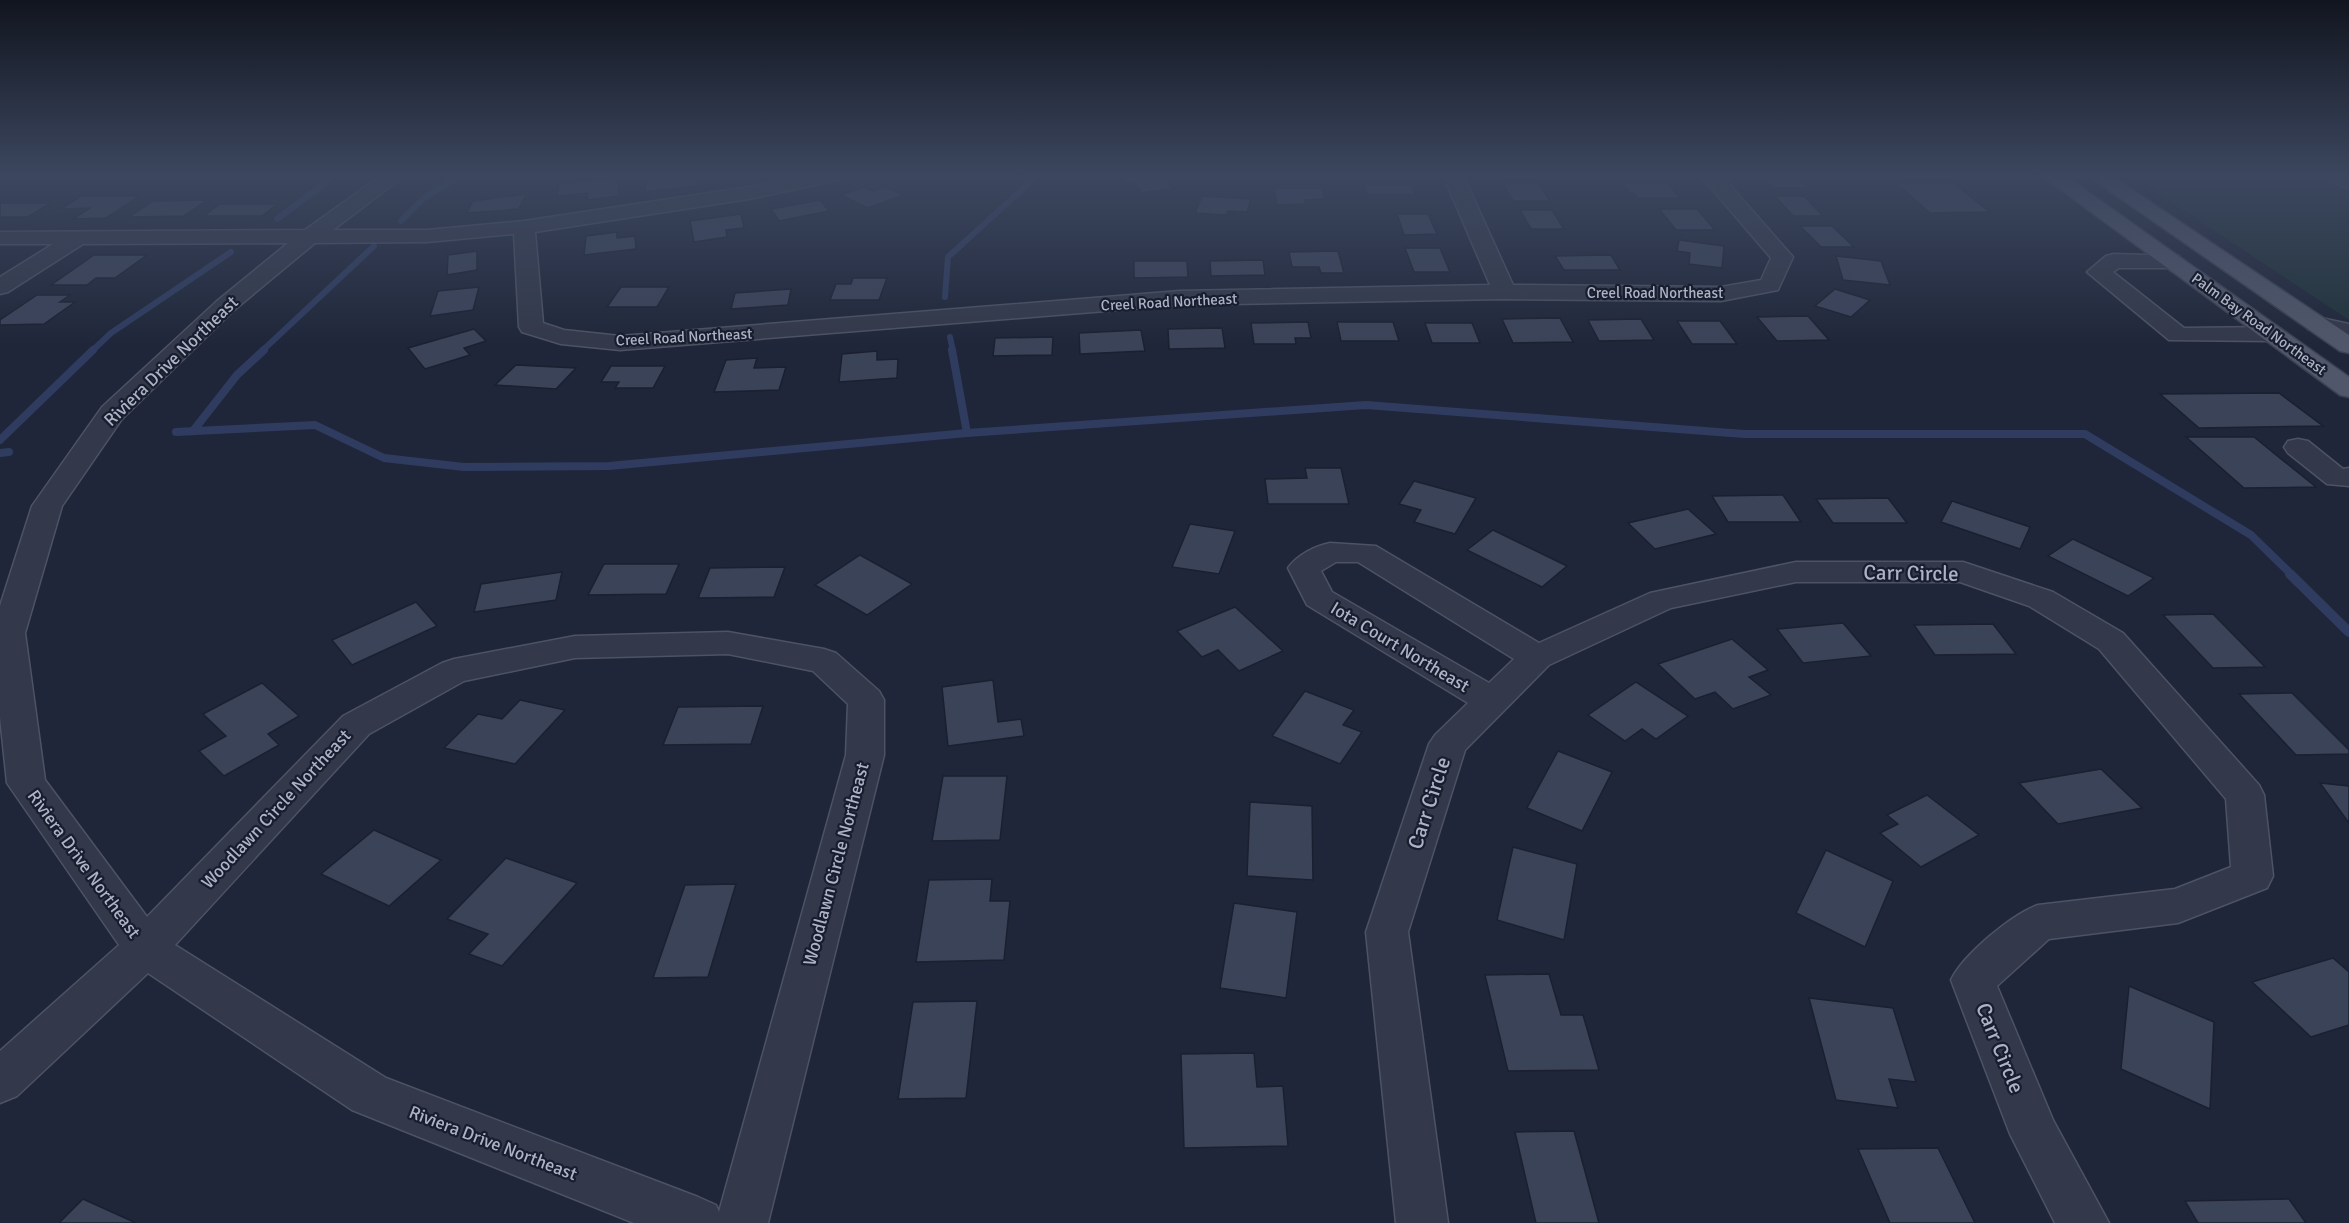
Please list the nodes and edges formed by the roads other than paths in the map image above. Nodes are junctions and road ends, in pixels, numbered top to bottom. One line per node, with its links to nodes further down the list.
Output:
1 (316, 232): 9 (street, Riviera Drive Northeast)
2 (469, 232): 9 (street)
3 (524, 232): 13 (street, Creel Road Northeast)
4 (1478, 232): 13 (street)
5 (1760, 232): 13 (street, Creel Road Northeast)
6 (2131, 232): 11 (main road, Palm Bay Road Northeast)
7 (2182, 232): 14 (main road, Palm Bay Road Northeast)
8 (0, 238): 10 (street)
9 (308, 238): 10 (street); 23 (street, Riviera Drive Northeast)
10 (75, 240): 12 (street)
11 (2171, 261): 16 (main road, Palm Bay Road Northeast); 16 (street)
12 (0, 287)
13 (1504, 292)
14 (2317, 324): 15 (street); 17 (main road, Palm Bay Road Northeast)
15 (2349, 331)
16 (2272, 334): 18 (main road, Palm Bay Road Northeast)
17 (2349, 346)
18 (2349, 389)
19 (2298, 447): 20 (street)
20 (2349, 477)
21 (1537, 657): 22 (street, Carr Circle); 22 (street, Iota Court Northeast); 28 (street, Carr Circle)
22 (1492, 701): 27 (street, Carr Circle)
23 (145, 948): 24 (street, Woodlawn Circle Northeast); 25 (street, Riviera Drive Northeast); 26 (street, Woodlawn Circle Northeast)
24 (0, 1082)
25 (698, 1223)
26 (742, 1223)
27 (1422, 1223)
28 (2083, 1223)

